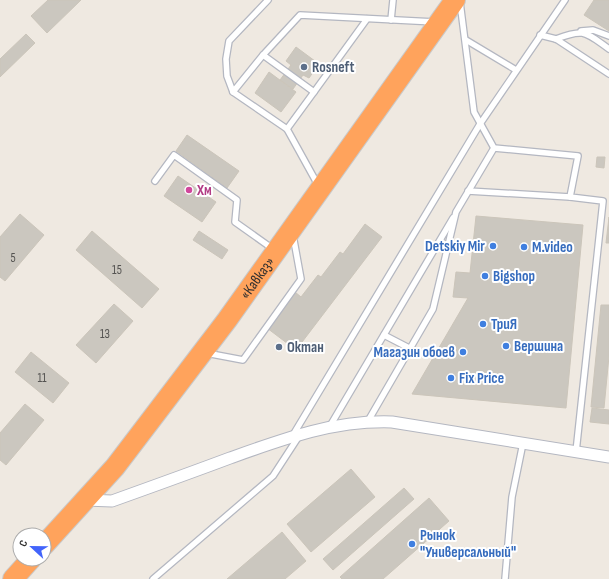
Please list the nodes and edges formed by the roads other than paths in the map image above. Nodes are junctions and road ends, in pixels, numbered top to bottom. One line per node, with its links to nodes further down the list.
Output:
1 (268, 0): 18 (lane)
2 (393, 0): 7 (lane)
3 (455, 0): 8 (highway, «Кавказ»)
4 (460, 0): 13 (lane)
5 (565, 0): 10 (lane)
6 (367, 18): 7 (lane); 15 (lane); 19 (lane)
7 (391, 20): 8 (lane)
8 (439, 22): 24 (highway, «Кавказ»)
9 (577, 31): 11 (lane); 12 (lane); 14 (lane)
10 (540, 35): 12 (lane); 16 (lane)
11 (609, 36)
12 (556, 39): 17 (lane)
13 (466, 40): 16 (lane); 20 (lane)
14 (609, 49)
15 (263, 55): 18 (lane); 19 (lane)
16 (516, 70): 20 (lane)
17 (609, 74)
18 (233, 92): 21 (lane)
19 (314, 92): 21 (lane)
20 (480, 124): 22 (lane); 35 (lane)
21 (287, 129): 24 (lane)
22 (494, 148): 25 (lane); 26 (lane)
23 (155, 181): 29 (lane)
24 (320, 189): 28 (highway, «Кавказ»)
25 (468, 191): 26 (lane); 27 (lane)
26 (570, 197): 37 (lane)
27 (456, 212): 30 (lane); 31 (lane)
28 (292, 229): 29 (highway, «Кавказ»); 32 (lane)
29 (276, 252): 32 (highway, «Кавказ»)
30 (384, 335): 31 (lane); 34 (lane)
31 (411, 349): 33 (lane)
32 (202, 352): 39 (highway, «Кавказ»)
33 (368, 421): 34 (street); 36 (street)
34 (330, 426): 35 (street)
35 (296, 435): 39 (street); 43 (lane)
36 (523, 443): 37 (street); 44 (lane)
37 (576, 452): 38 (street)
38 (609, 457)
39 (84, 500): 40 (highway, «Кавказ»)
40 (52, 536)
41 (24, 567): 42 (highway)
42 (13, 579)
43 (153, 579)
44 (505, 579)

